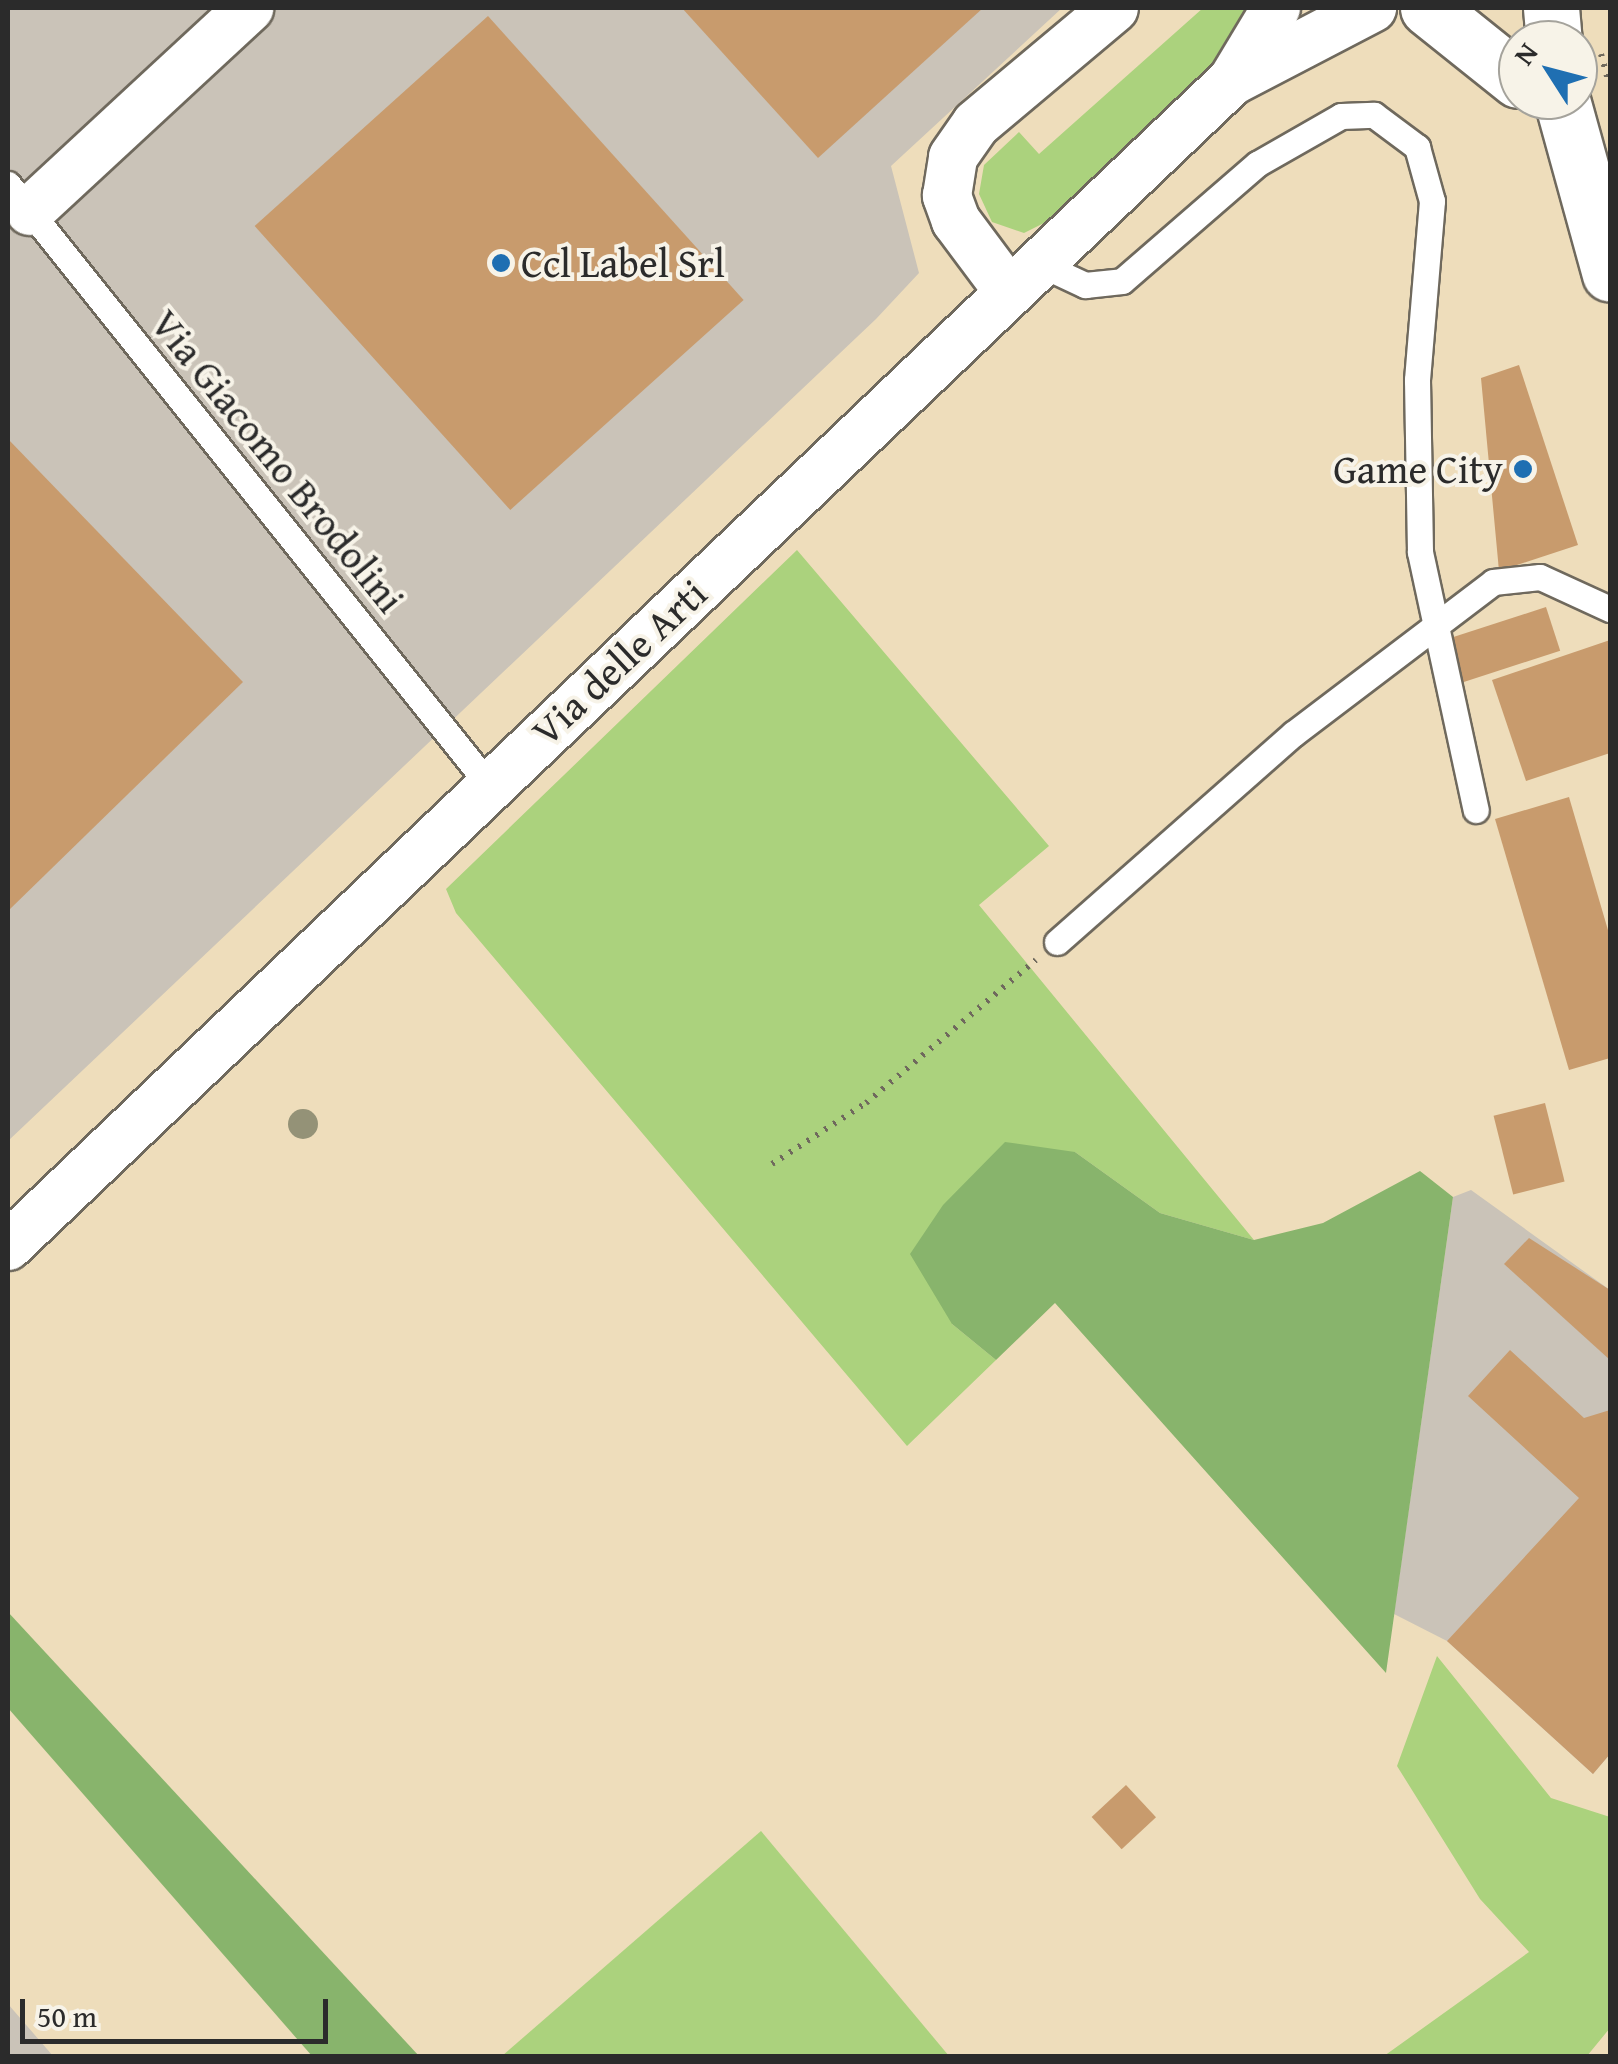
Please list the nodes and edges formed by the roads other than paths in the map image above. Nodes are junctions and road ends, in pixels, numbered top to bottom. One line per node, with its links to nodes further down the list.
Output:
1 (249, 8): 11 (street)
2 (1114, 8): 13 (street)
3 (1276, 8): 9 (street, Via delle Arti)
4 (1372, 8): 9 (street, Via delle Arti)
5 (1428, 8): 8 (main road)
6 (1448, 8): 7 (main road)
7 (1467, 8)
8 (1498, 64)
9 (1232, 80): 13 (street, Via delle Arti)
10 (1559, 120): 12 (main road)
11 (19, 198): 16 (lane, Via Giacomo Brodolini)
12 (1610, 274)
13 (1024, 278): 15 (lane); 16 (street, Via delle Arti)
14 (1610, 609): 15 (lane)
15 (1433, 624): 17 (lane); 18 (lane)
16 (489, 785): 19 (street, Via delle Arti)
17 (1476, 810)
18 (1058, 942)
19 (8, 1246)

